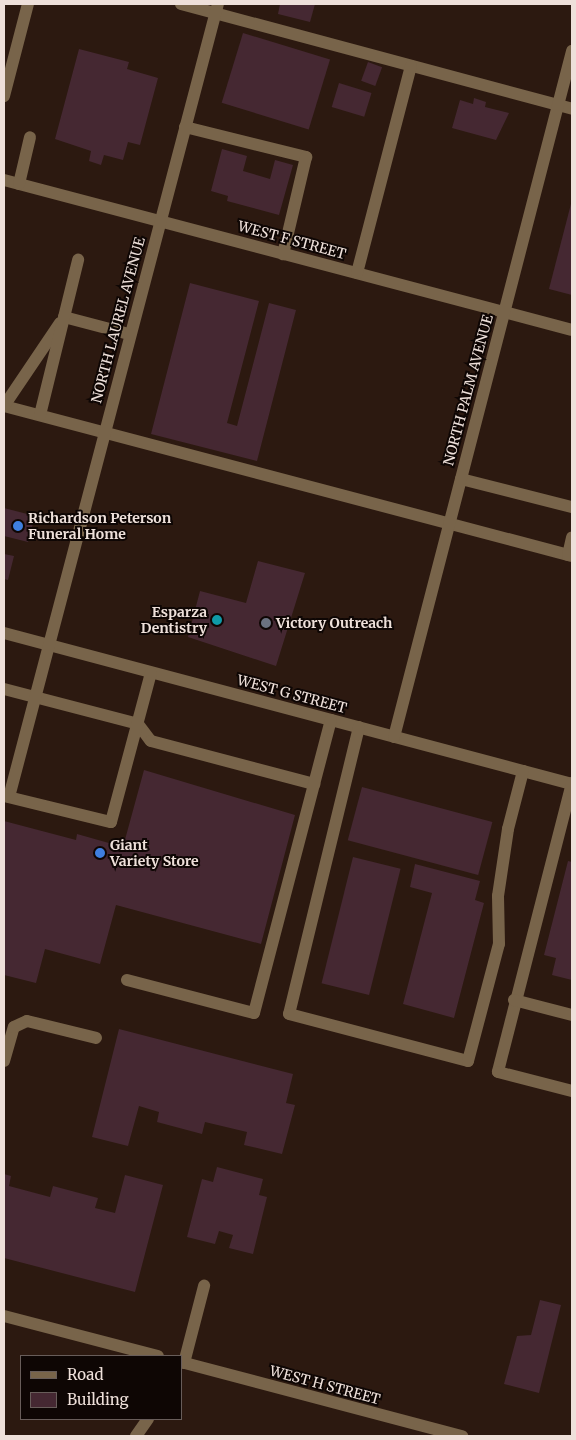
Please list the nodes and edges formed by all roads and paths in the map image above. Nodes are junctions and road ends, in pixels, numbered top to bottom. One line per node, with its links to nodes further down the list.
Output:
1 (28, 4): 6 (street)
2 (181, 4): 3 (street)
3 (216, 9): 5 (street); 9 (street, NORTH LAUREL AVENUE)
4 (572, 51): 7 (street, NORTH PALM AVENUE)
5 (411, 66): 7 (street); 16 (street)
6 (4, 96)
7 (558, 105): 8 (street); 17 (street, NORTH PALM AVENUE)
8 (572, 109)
9 (185, 127): 13 (street, NORTH LAUREL AVENUE); 14 (street)
10 (30, 137): 12 (street)
11 (4, 180): 12 (street, WEST F STREET)
12 (19, 184): 13 (street, WEST F STREET)
13 (159, 222): 14 (street, WEST F STREET); 20 (street, NORTH LAUREL AVENUE)
14 (284, 254): 16 (street, WEST F STREET)
15 (78, 260): 18 (street)
16 (357, 273): 17 (street, WEST F STREET)
17 (504, 311): 19 (street, WEST F STREET); 24 (street, NORTH PALM AVENUE)
18 (64, 317): 20 (street); 21 (street); 22 (street)
19 (572, 330)
20 (129, 334): 23 (street, NORTH LAUREL AVENUE)
21 (4, 406): 22 (street)
22 (40, 416): 23 (street)
23 (103, 432): 26 (street); 30 (street, NORTH LAUREL AVENUE)
24 (461, 479): 25 (street); 26 (street, NORTH PALM AVENUE)
25 (572, 508)
26 (449, 524): 28 (street); 37 (street, NORTH PALM AVENUE)
27 (572, 537): 28 (street)
28 (570, 556)
29 (4, 634): 30 (street, WEST G STREET)
30 (47, 645): 31 (street, WEST G STREET); 33 (street, NORTH LAUREL AVENUE)
31 (151, 673): 34 (street, WEST G STREET); 35 (street)
32 (4, 689): 33 (street)
33 (34, 696): 35 (street); 41 (street, NORTH LAUREL AVENUE)
34 (330, 720): 36 (street, WEST G STREET); 40 (street)
35 (138, 724): 40 (street); 41 (street)
36 (359, 727): 37 (street, WEST G STREET); 38 (street)
37 (394, 737): 38 (street, WEST G STREET)
38 (523, 771): 39 (street, WEST G STREET)
39 (572, 783): 43 (street)
40 (314, 784): 42 (street)
41 (6, 796)
42 (126, 980)
43 (514, 1000): 44 (street); 47 (street)
44 (572, 1015)
45 (96, 1038): 46 (street)
46 (4, 1061)
47 (572, 1090)
48 (204, 1286): 51 (street)
49 (4, 1316): 50 (street)
50 (154, 1355)
51 (183, 1363): 54 (street, WEST H STREET)
52 (147, 1420): 53 (street)
53 (136, 1436)
54 (462, 1436)

